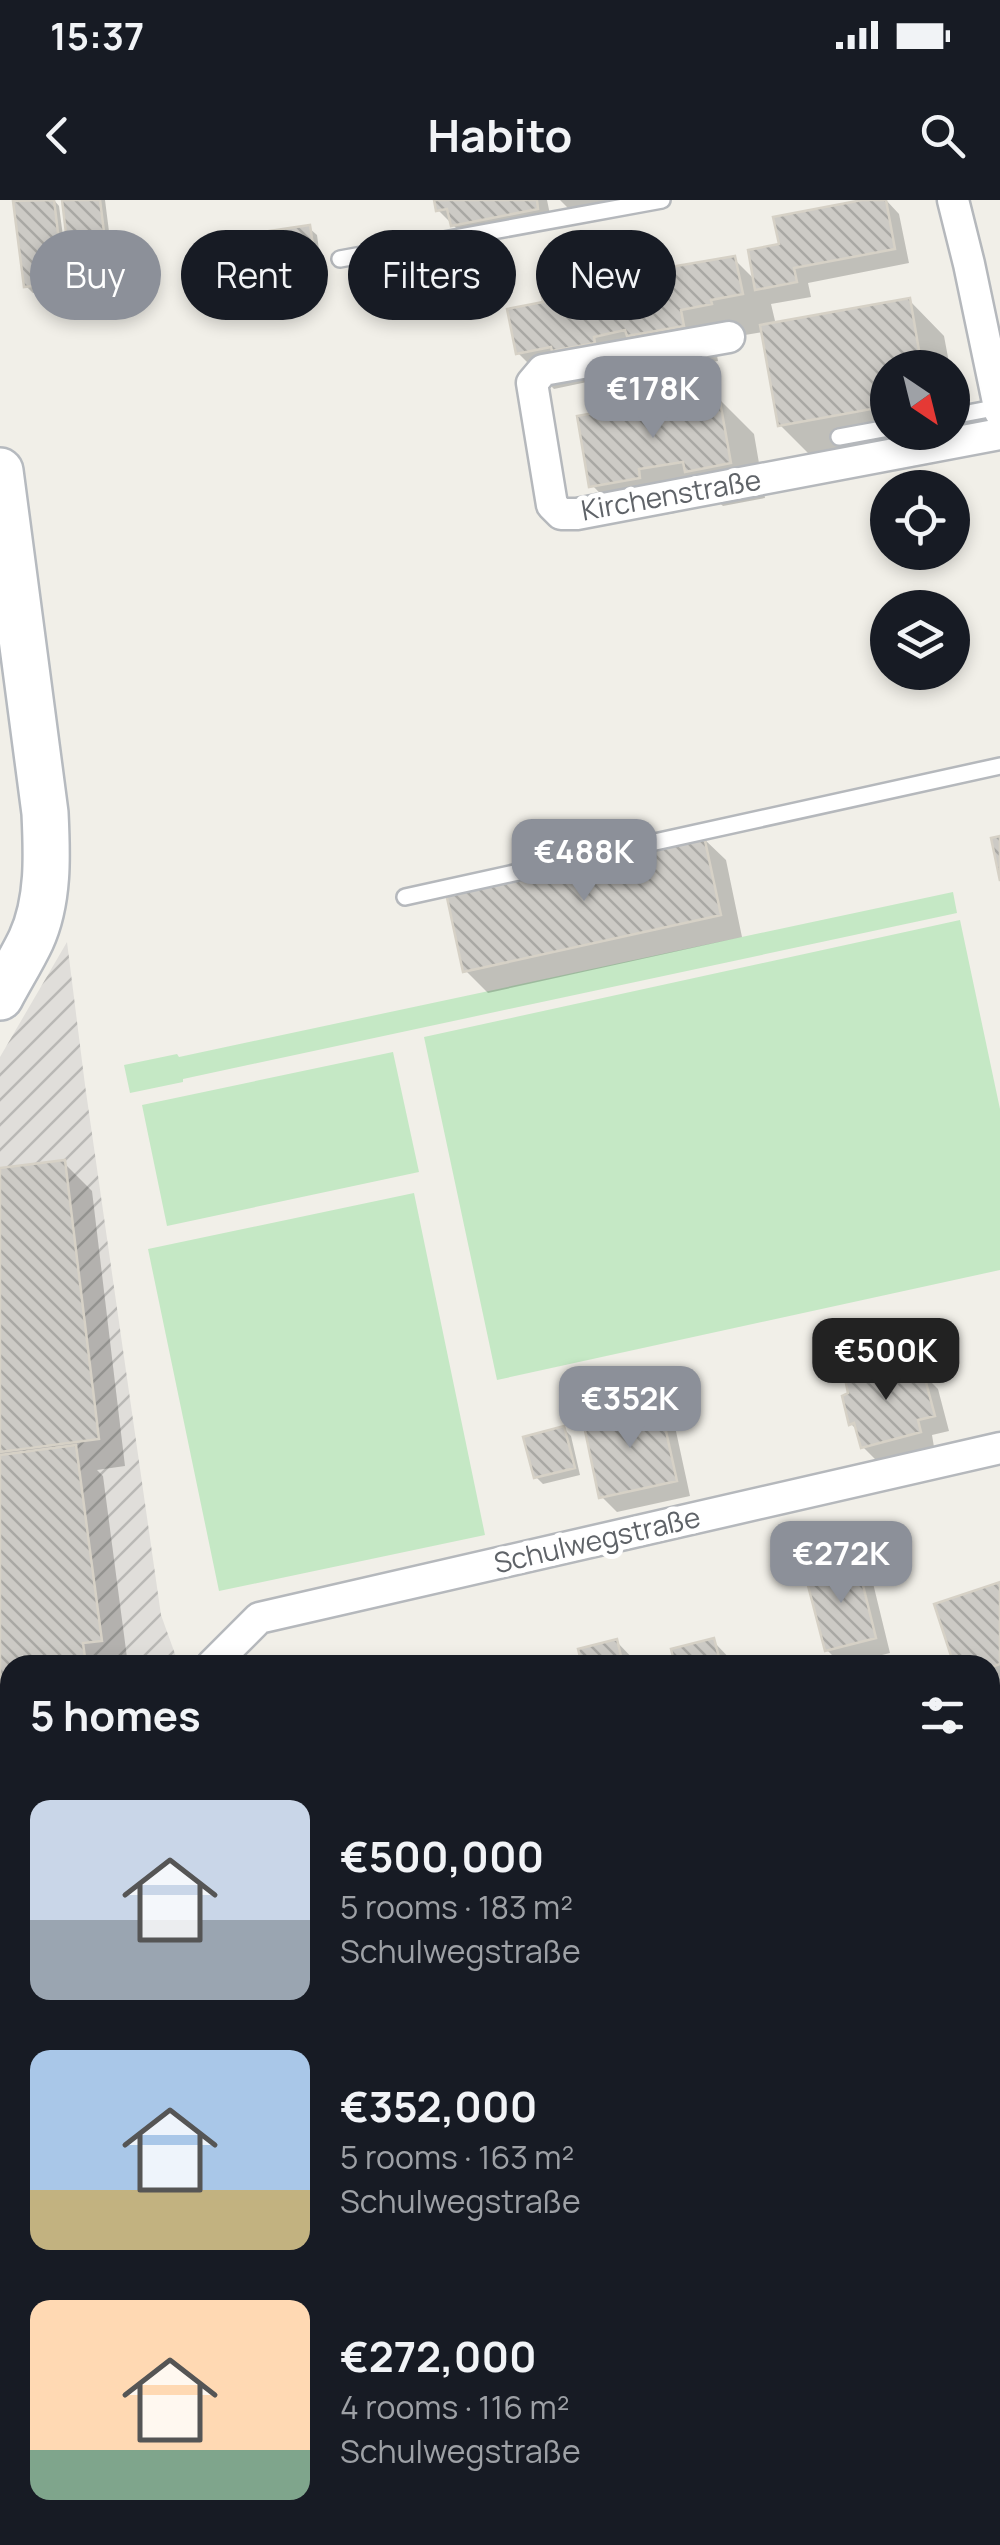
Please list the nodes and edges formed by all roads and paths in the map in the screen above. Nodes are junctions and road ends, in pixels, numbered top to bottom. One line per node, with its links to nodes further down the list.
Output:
1 (662, 200): 3 (lane)
2 (952, 200): 5 (street)
3 (340, 260)
4 (729, 337): 8 (street, Kirchenstraße)
5 (999, 409): 6 (lane)
6 (970, 413)
7 (870, 431): 9 (lane)
8 (1000, 434)
9 (838, 437)
10 (0, 471): 13 (street)
11 (1000, 766): 12 (lane)
12 (405, 897)
13 (0, 997)
14 (1000, 1448): 15 (street, Schulwegstraße)
15 (222, 1655)

